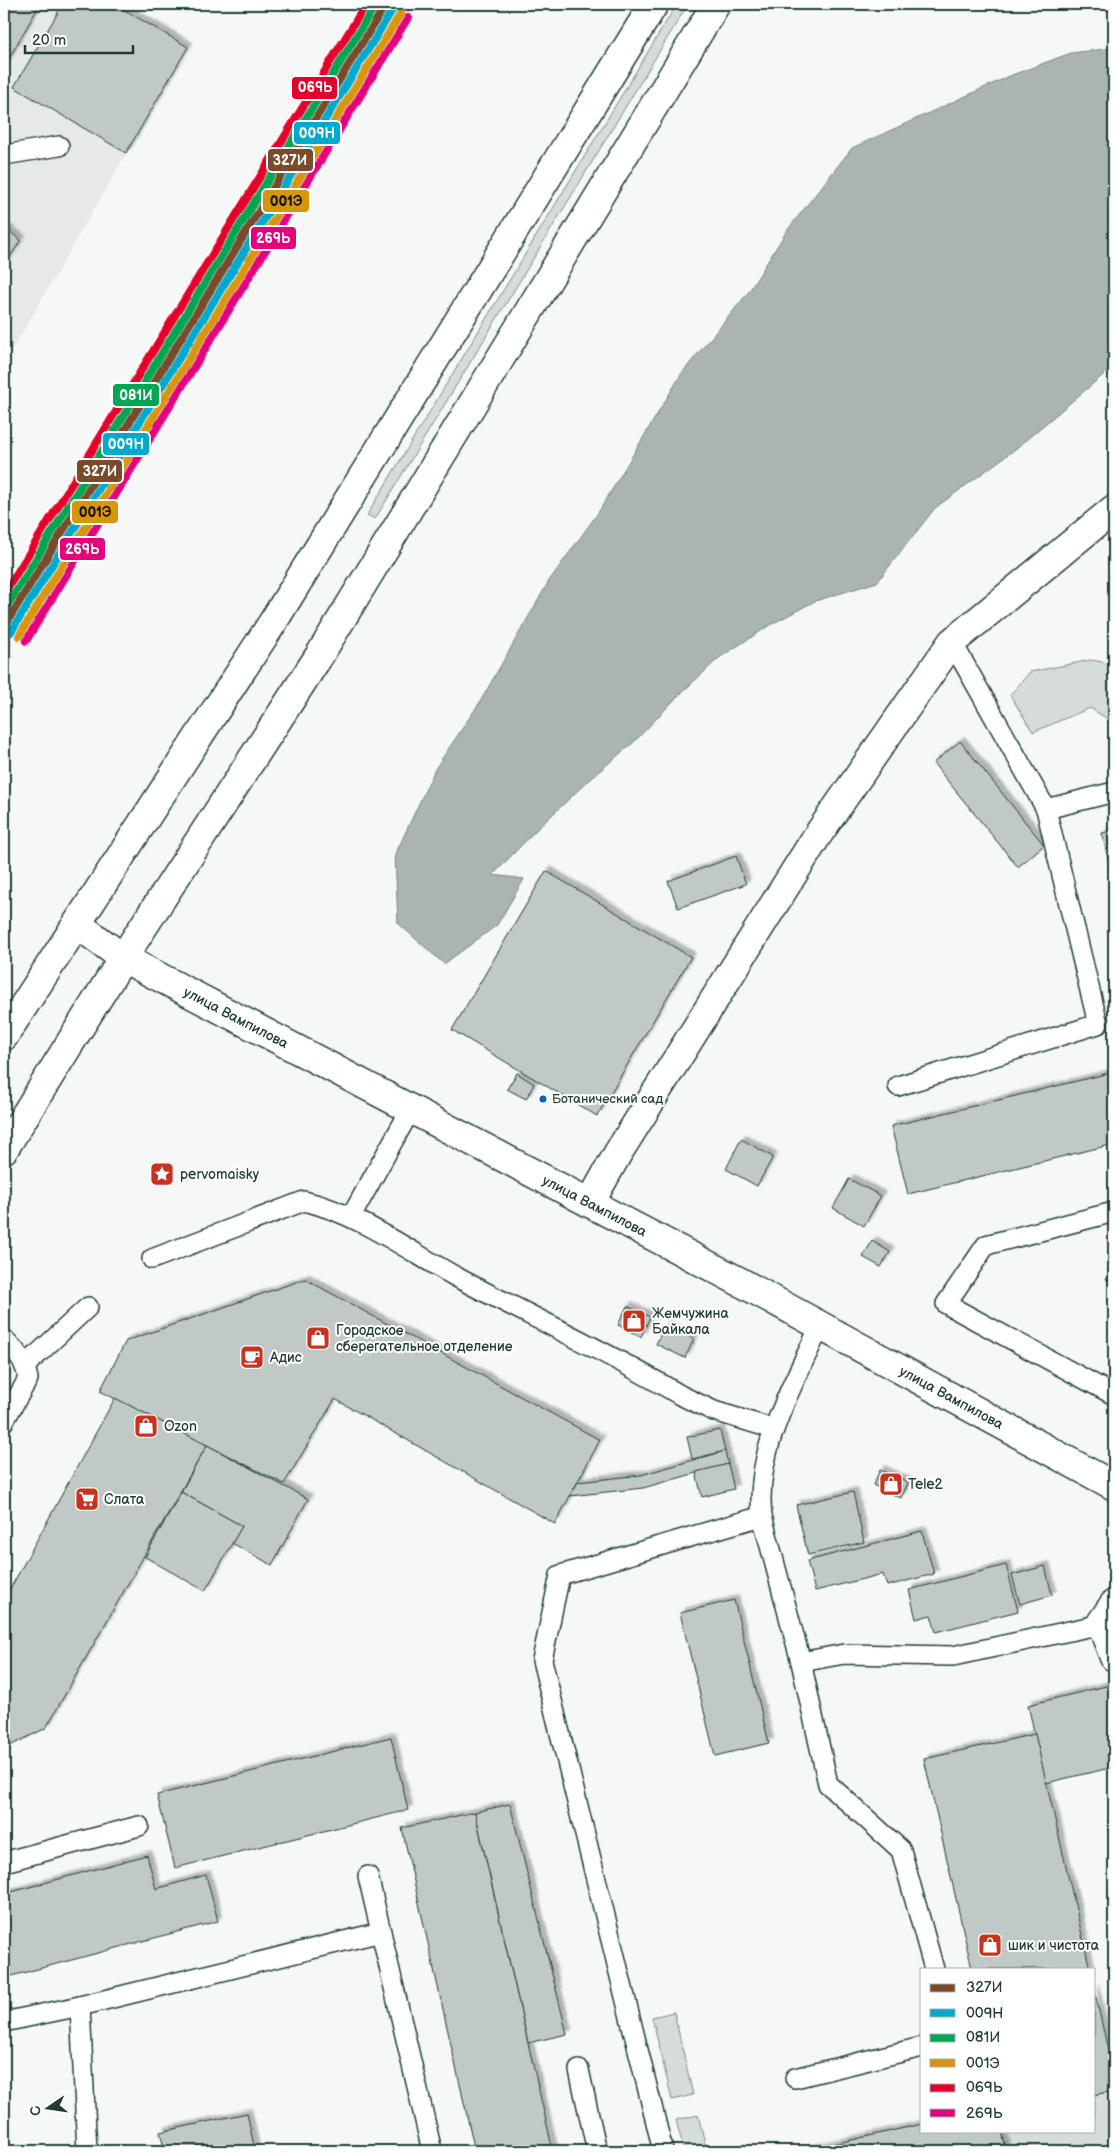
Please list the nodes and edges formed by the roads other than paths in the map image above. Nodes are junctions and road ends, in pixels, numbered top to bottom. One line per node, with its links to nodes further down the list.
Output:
1 (654, 4): 9 (main road)
2 (716, 4): 10 (main road)
3 (58, 146): 4 (lane)
4 (4, 155)
5 (1114, 509): 6 (main road)
6 (952, 642): 8 (lane); 15 (main road)
7 (1114, 792): 8 (lane)
8 (1046, 808): 12 (lane)
9 (77, 924): 10 (main road, улица Вампилова); 11 (main road)
10 (123, 958): 13 (main road, улица Вампилова); 14 (main road)
11 (4, 1036)
12 (898, 1086)
13 (411, 1109): 15 (main road, улица Вампилова); 17 (lane)
14 (4, 1149)
15 (590, 1203): 20 (main road, улица Вампилова)
16 (1114, 1212): 23 (lane)
17 (351, 1217): 18 (lane); 25 (lane)
18 (152, 1259)
19 (88, 1307): 22 (lane)
20 (820, 1326): 25 (lane); 26 (main road, улица Вампилова)
21 (4, 1339): 22 (lane)
22 (26, 1365): 24 (lane)
23 (1114, 1396)
24 (4, 1422)
25 (774, 1429): 27 (lane)
26 (1114, 1486)
27 (762, 1516): 30 (lane); 44 (lane)
28 (1101, 1618): 29 (main road); 30 (lane)
29 (1114, 1657)
30 (801, 1662): 35 (lane)
31 (139, 1826): 32 (lane)
32 (4, 1862)
33 (368, 1876): 34 (lane)
34 (382, 1932): 36 (lane); 42 (lane)
35 (934, 1968)
36 (80, 2006): 37 (lane); 41 (lane)
37 (4, 2022)
38 (920, 2047): 40 (lane)
39 (579, 2070): 43 (lane)
40 (795, 2078)
41 (87, 2151)
42 (432, 2151)
43 (597, 2151)
44 (663, 2151)

